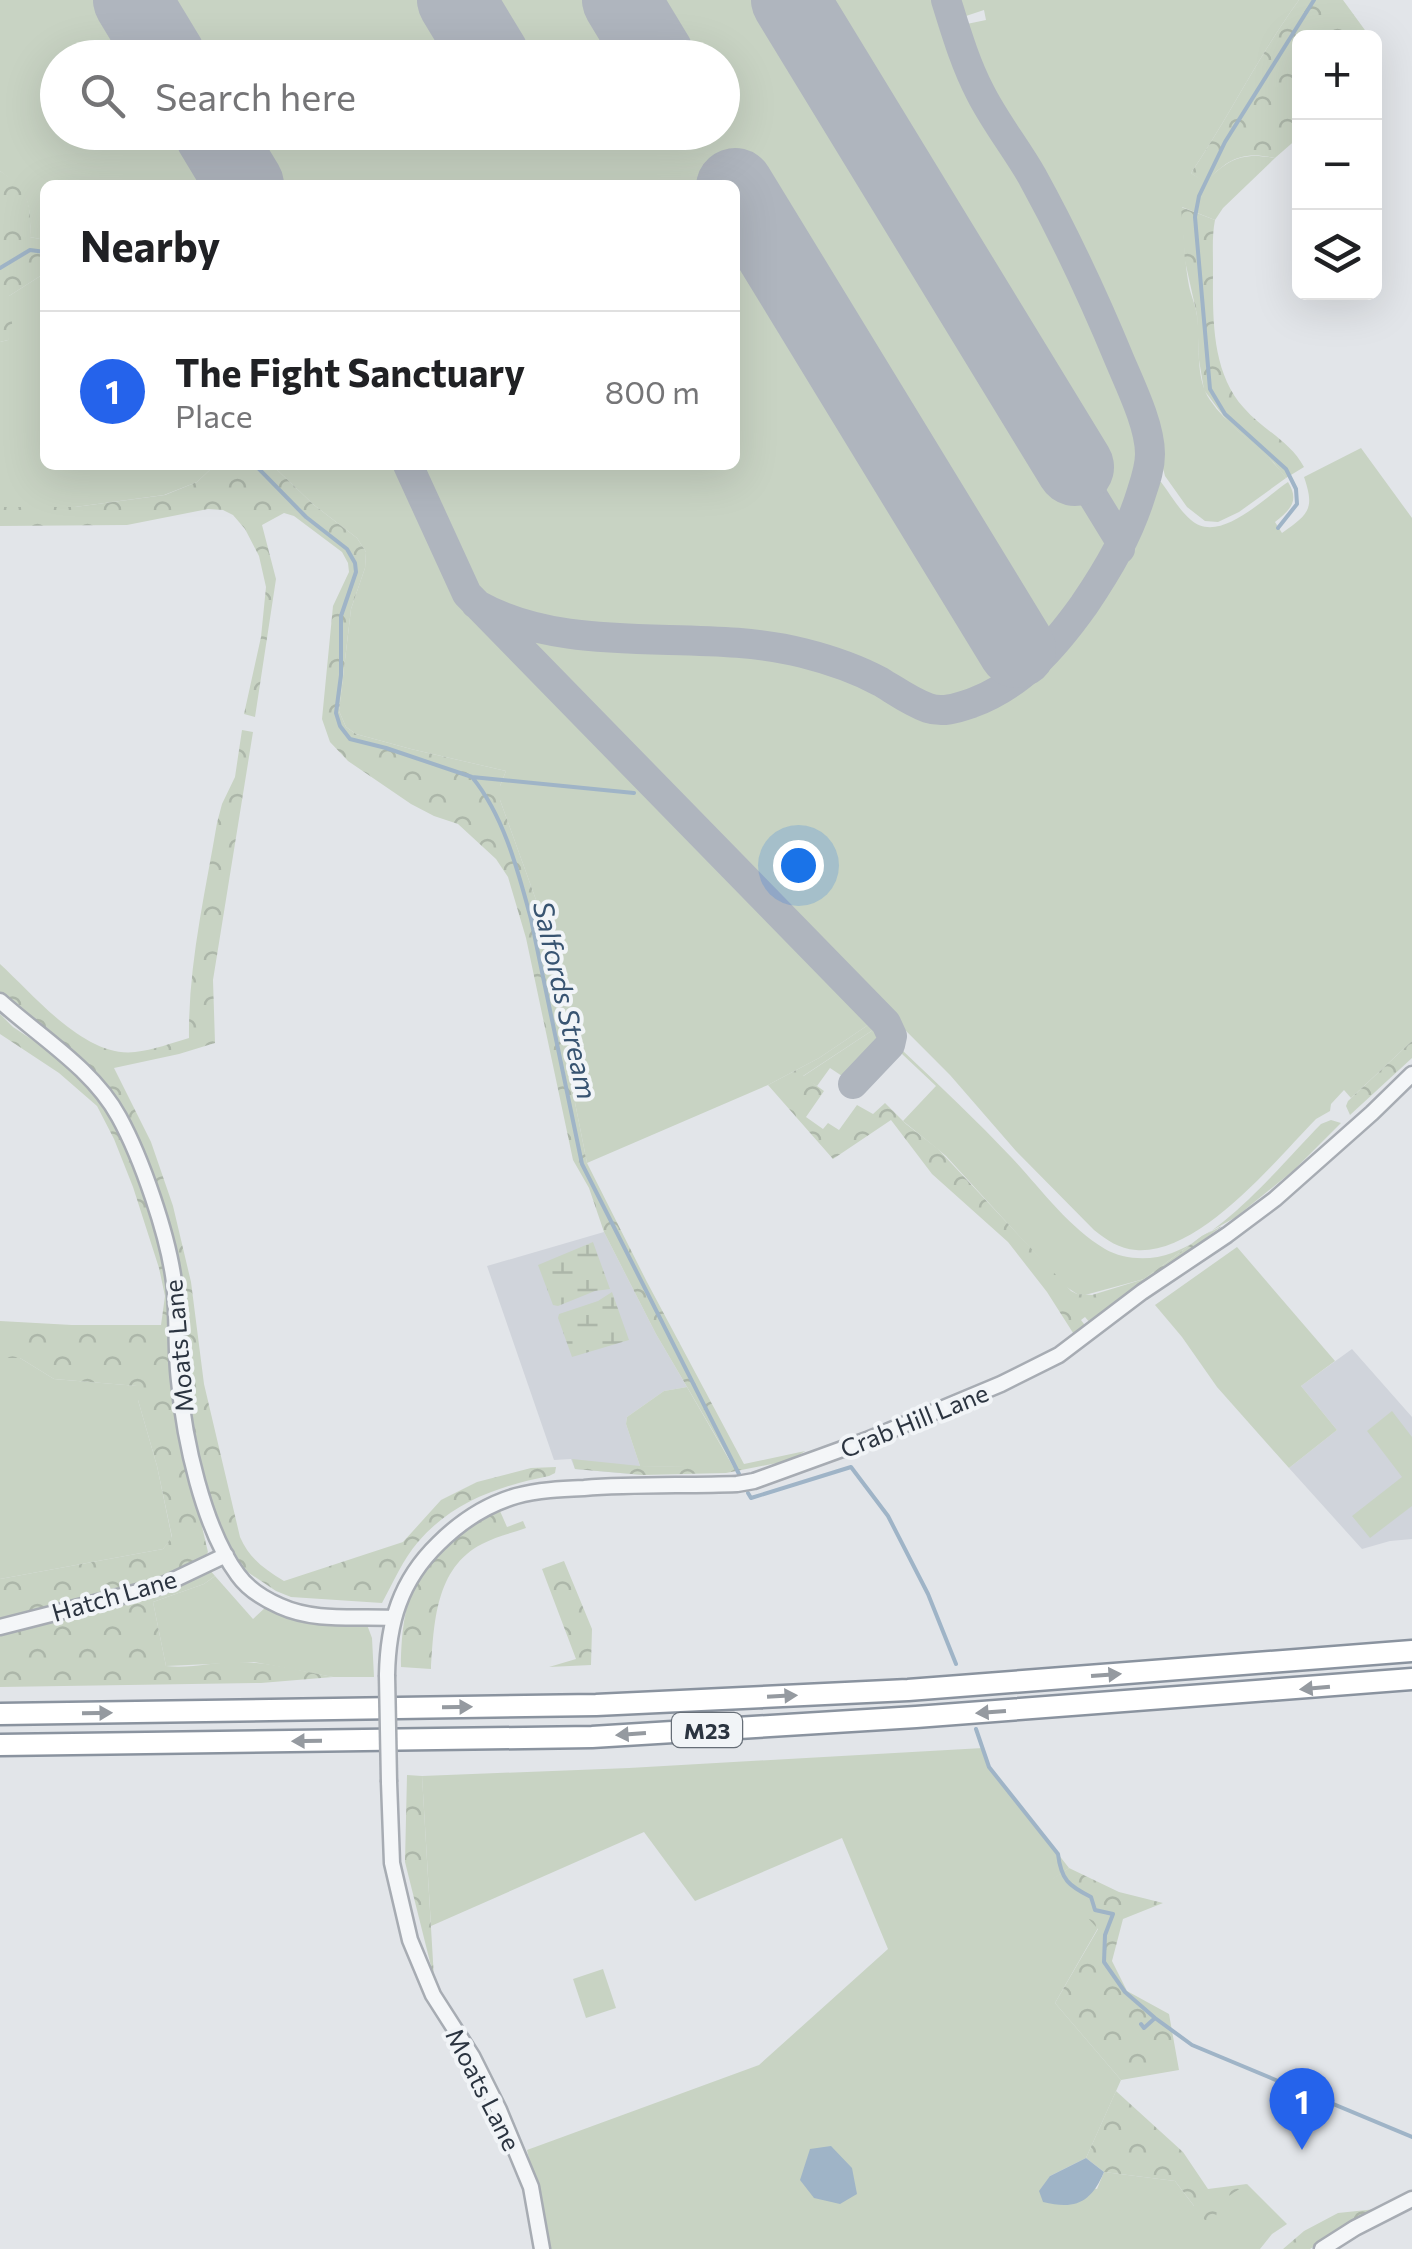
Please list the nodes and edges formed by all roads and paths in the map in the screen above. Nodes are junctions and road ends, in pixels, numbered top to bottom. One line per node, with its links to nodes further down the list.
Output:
1 (0, 1001): 3 (street, Moats Lane)
2 (1412, 1074): 4 (street, Crab Hill Lane)
3 (226, 1555): 4 (street, Moats Lane); 5 (street, Hatch Lane)
4 (392, 1618): 6 (street, Crab Hill Lane)
5 (0, 1627)
6 (389, 1638): 12 (street, Moats Lane, bridge)
7 (1412, 1651): 9 (highway, M23, one-way to 7)
8 (1412, 1680): 10 (highway, M23, one-way to 10)
9 (0, 1714)
10 (0, 1745)
11 (1412, 2199): 13 (street)
12 (542, 2249)
13 (1322, 2249)

